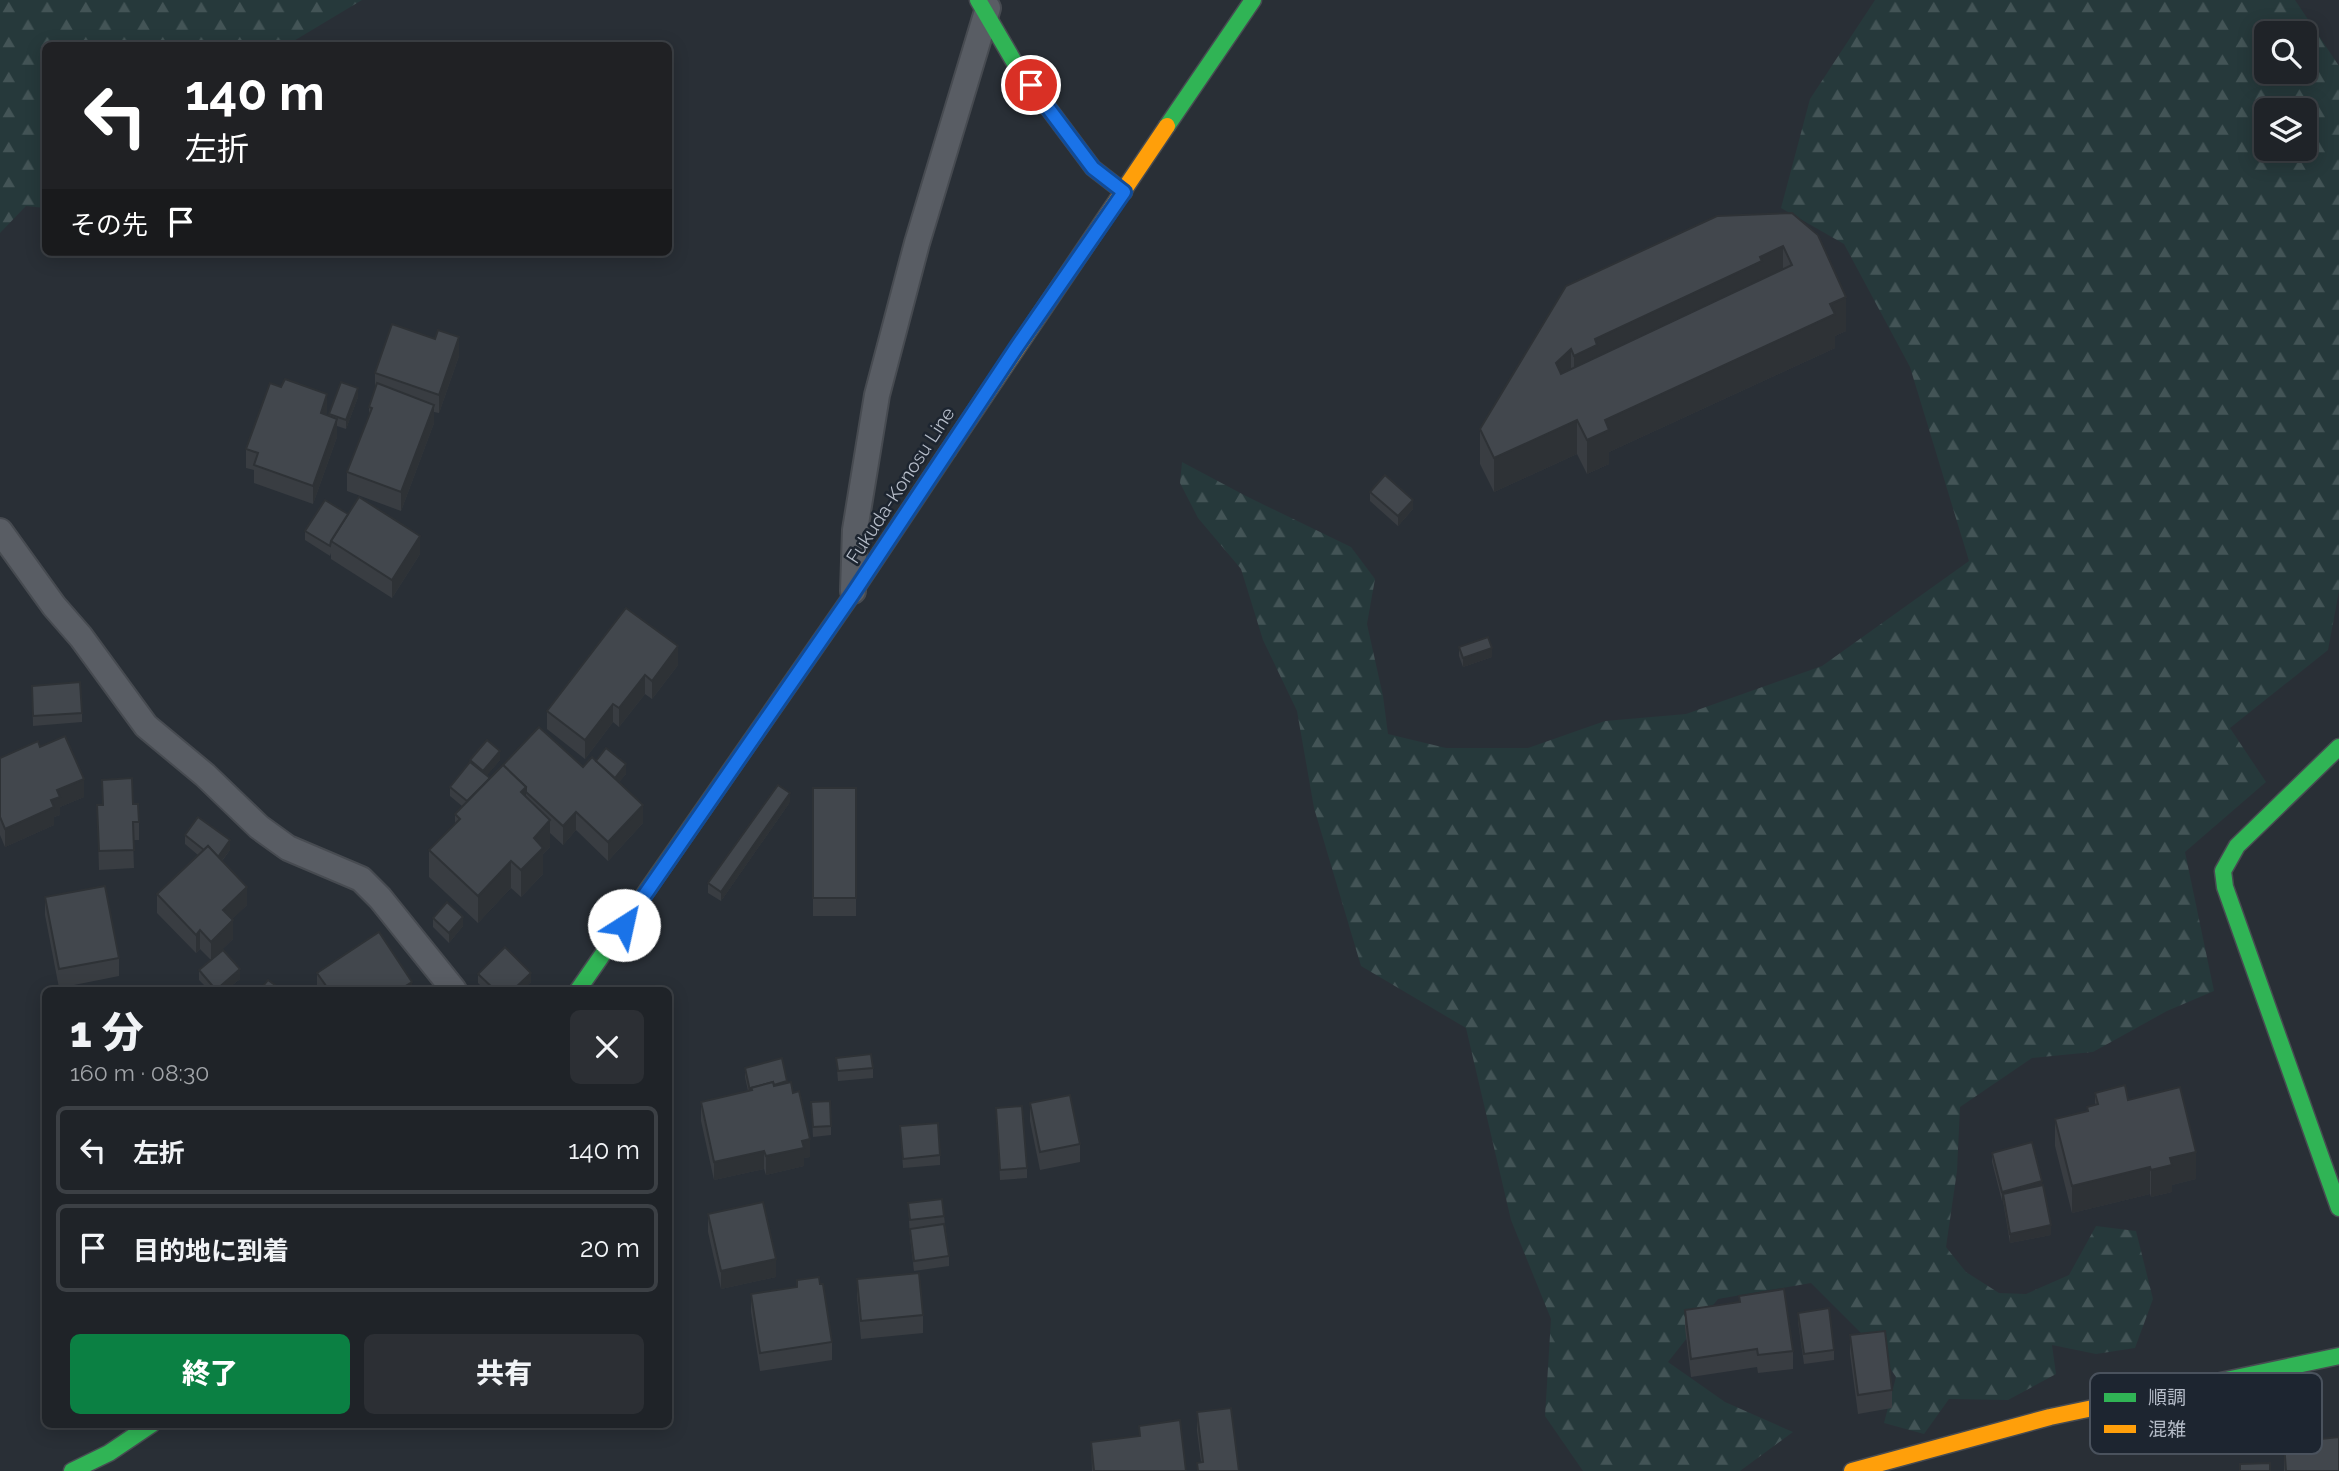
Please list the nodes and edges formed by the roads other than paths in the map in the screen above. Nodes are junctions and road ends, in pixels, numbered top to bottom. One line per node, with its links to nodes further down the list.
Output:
1 (1253, 0): 3 (main road, Fukuda-Konosu Line)
2 (986, 4): 3 (main road); 5 (lane)
3 (1124, 192): 5 (main road, Fukuda-Konosu Line)
4 (0, 531): 7 (lane)
5 (852, 595): 8 (main road, Fukuda-Konosu Line)
6 (2339, 747): 9 (main road)
7 (452, 987)
8 (580, 987)
9 (2339, 1208)
10 (2339, 1356): 11 (main road)
11 (2258, 1373)
12 (2090, 1409): 15 (main road)
13 (146, 1428): 14 (main road)
14 (72, 1471)
15 (1852, 1471)

